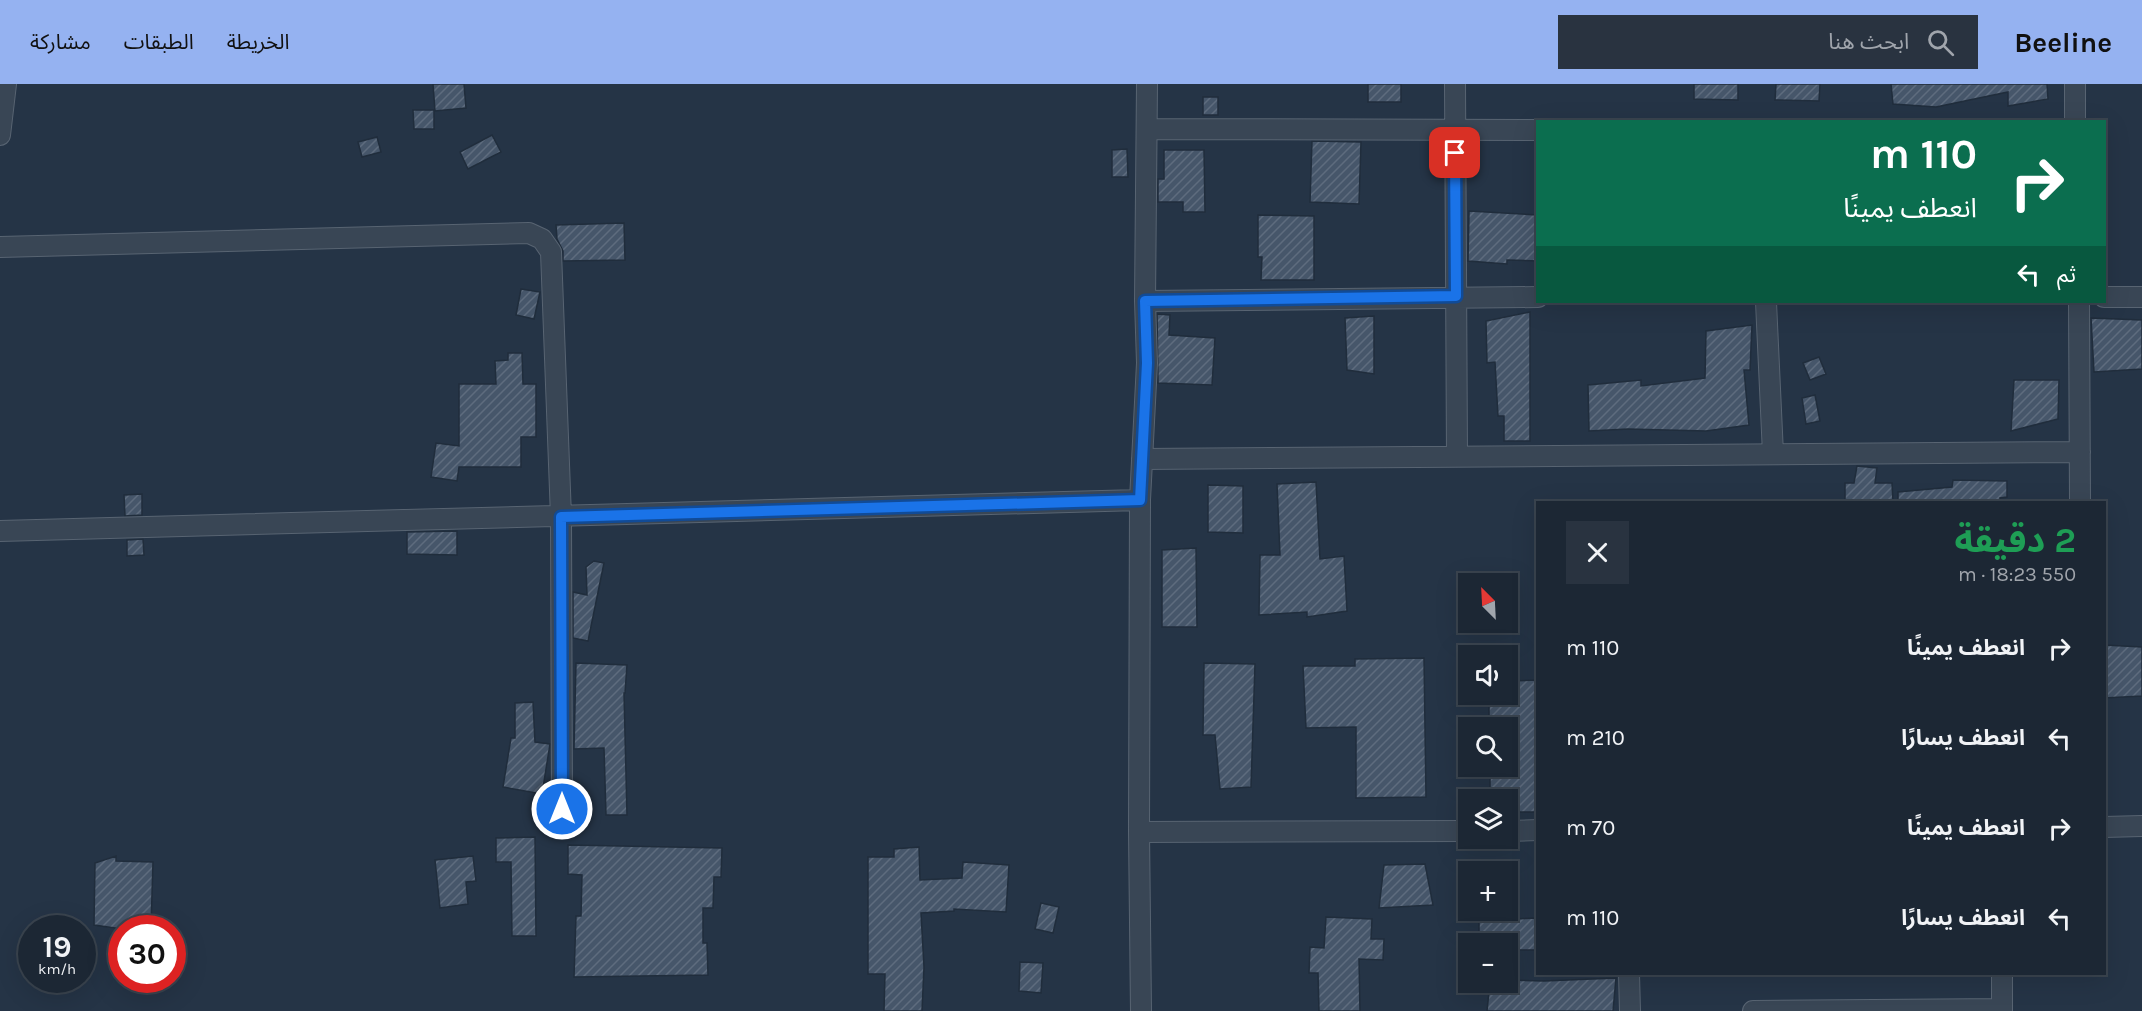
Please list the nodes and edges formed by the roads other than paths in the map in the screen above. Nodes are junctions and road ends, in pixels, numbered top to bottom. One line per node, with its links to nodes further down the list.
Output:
1 (6, 84): 9 (street)
2 (1147, 84): 6 (street)
3 (1455, 84): 7 (street)
4 (2075, 84): 5 (street)
5 (2075, 120)
6 (1147, 129): 7 (street); 15 (street)
7 (1455, 130): 8 (street); 11 (street)
8 (1536, 130)
9 (0, 135)
10 (0, 247): 24 (street)
11 (1456, 296): 12 (street); 15 (street); 20 (street)
12 (1536, 297)
13 (2106, 297): 14 (street)
14 (2142, 297)
15 (1145, 301): 21 (street)
16 (1766, 303): 19 (street)
17 (2079, 303): 18 (street)
18 (2080, 452): 19 (street); 23 (street)
19 (1773, 454): 20 (street)
20 (1457, 456): 21 (street)
21 (1142, 459): 22 (street)
22 (1140, 500): 24 (street); 32 (street)
23 (2080, 501)
24 (561, 517): 25 (street); 26 (street)
25 (0, 531)
26 (562, 809)
27 (2106, 826): 28 (street)
28 (2142, 826)
29 (1536, 830): 31 (street)
30 (1458, 831): 32 (street)
31 (1518, 831)
32 (1139, 832): 36 (street)
33 (1629, 975): 37 (street)
34 (2002, 975): 35 (street)
35 (2002, 1010): 38 (street)
36 (1141, 1011)
37 (1630, 1011)
38 (1753, 1011)

